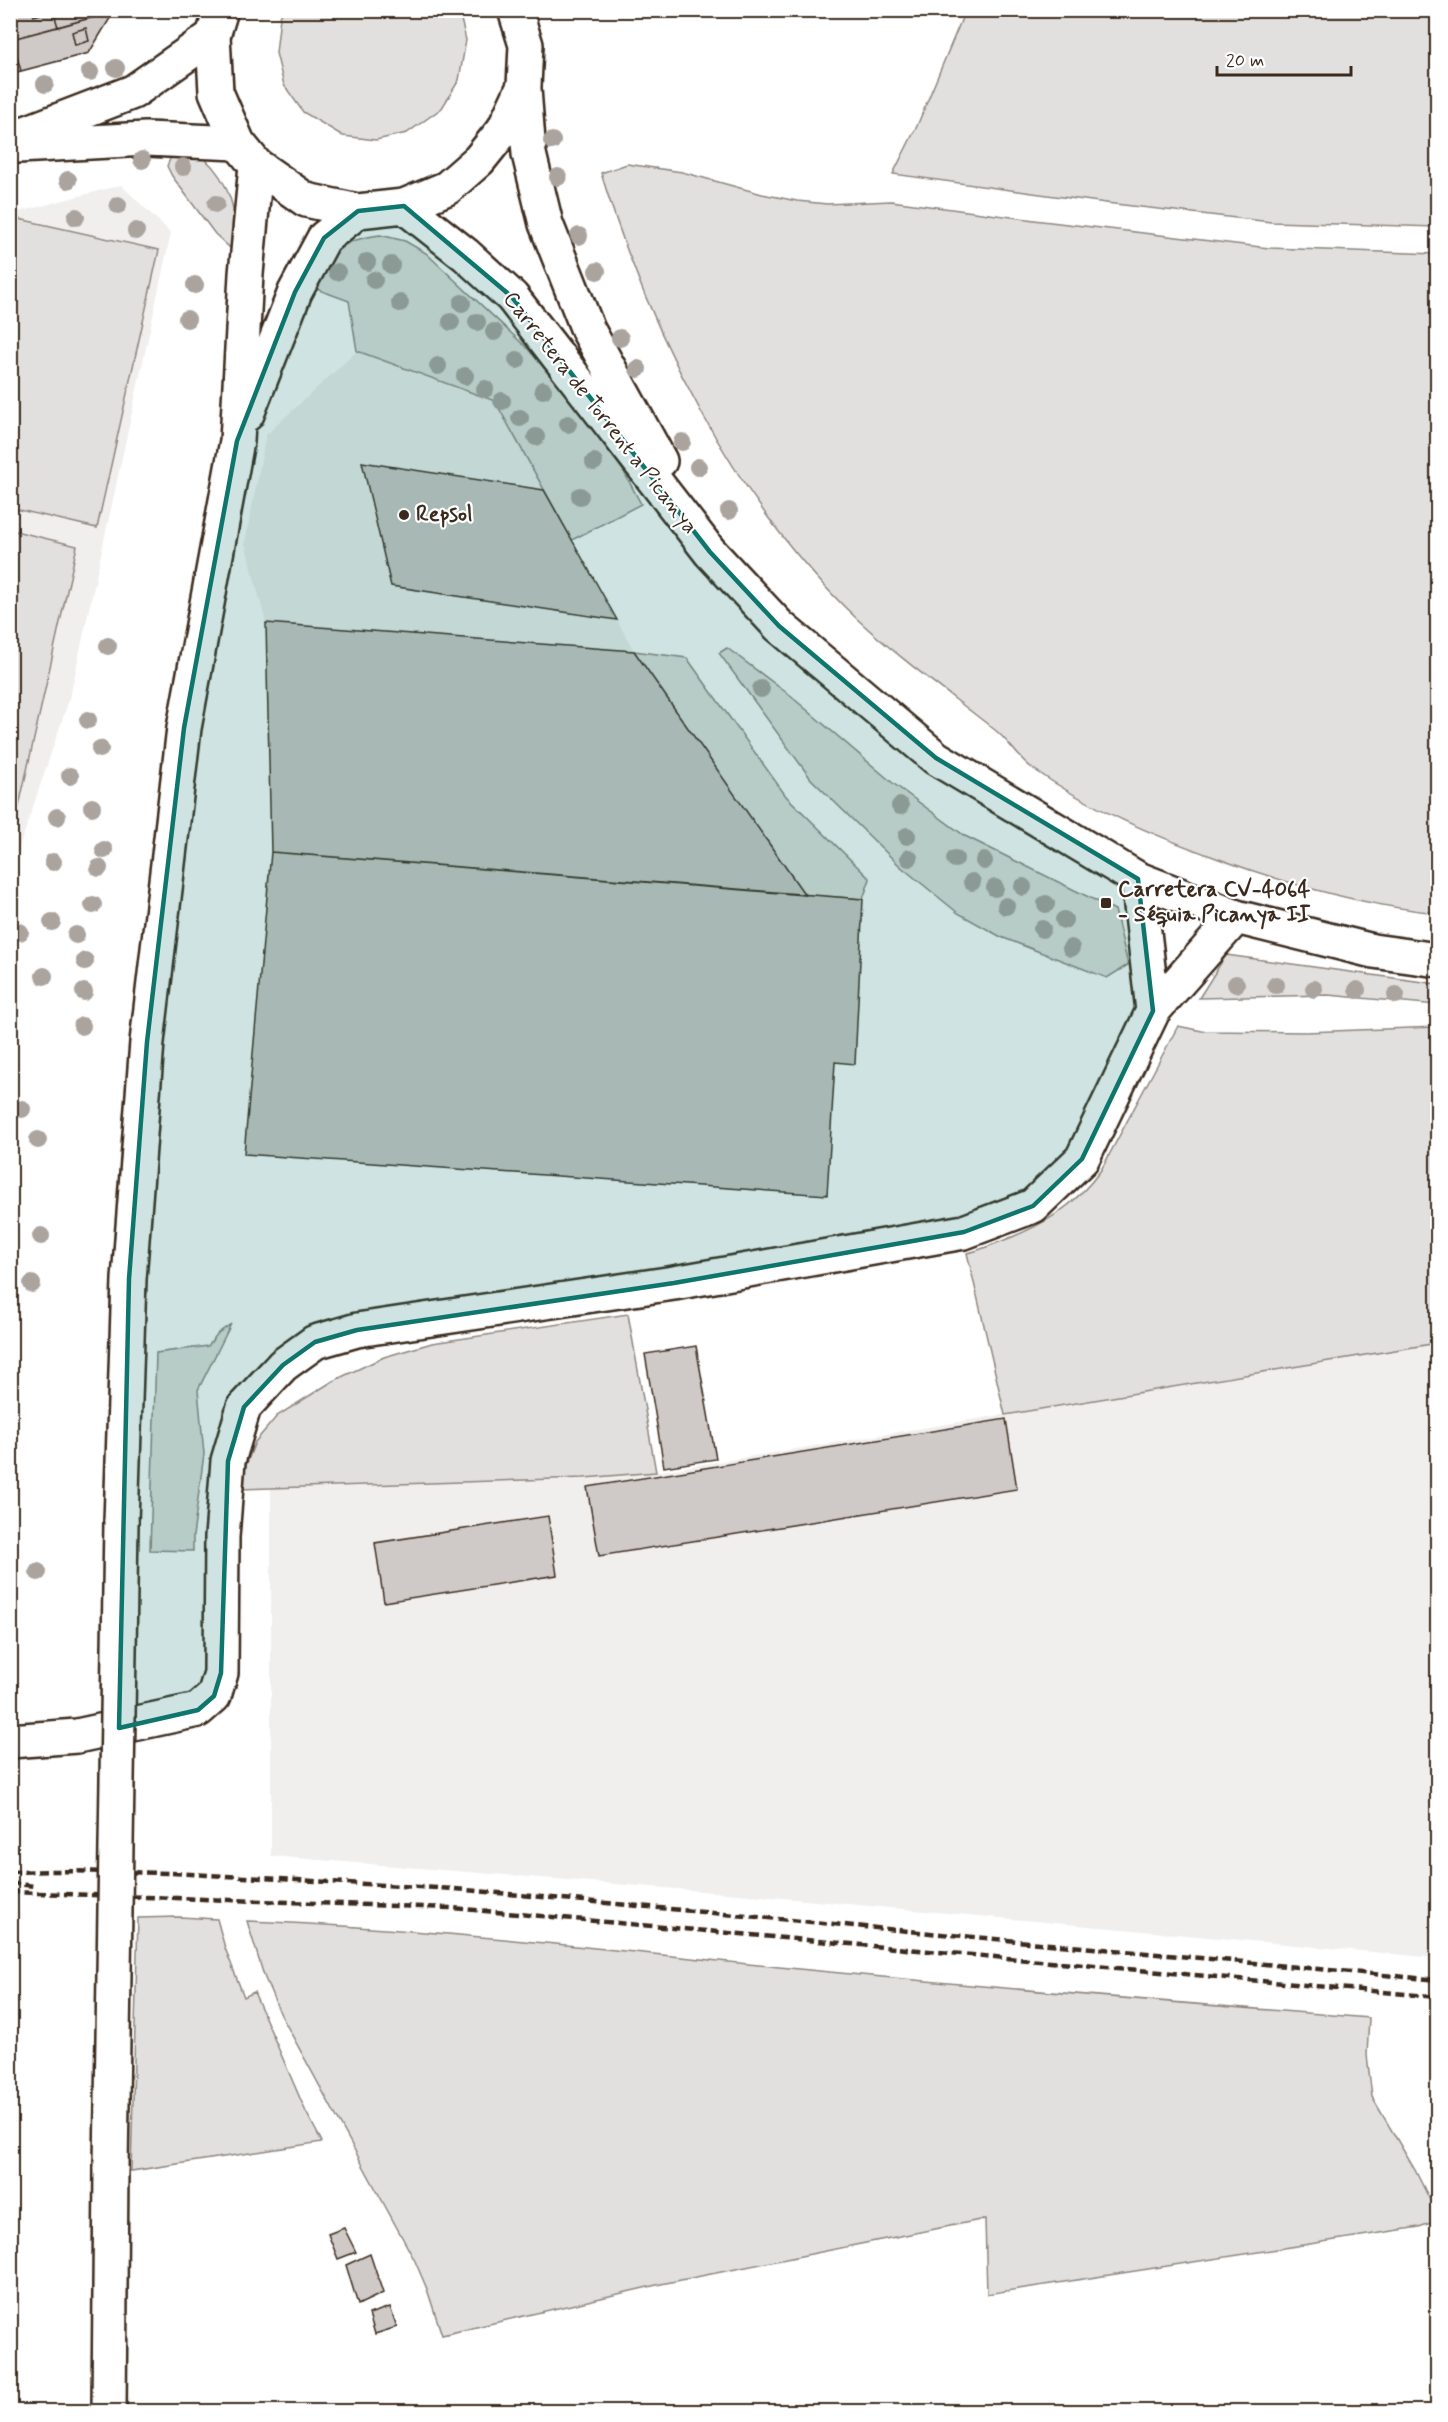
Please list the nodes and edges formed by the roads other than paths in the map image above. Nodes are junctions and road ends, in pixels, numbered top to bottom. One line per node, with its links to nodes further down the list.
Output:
1 (515, 10): 3 (street)
2 (217, 23): 4 (street); 6 (street)
3 (524, 86): 7 (street); 10 (street, Carretera de Torrent a Picanya)
4 (10, 139)
5 (10, 147): 6 (street)
6 (247, 154): 8 (street); 9 (street)
7 (404, 206): 8 (street); 10 (street, Carretera de Torrent a Picanya)
8 (358, 211): 9 (street)
9 (237, 441): 16 (street, bridge)
10 (710, 552): 11 (street, Carretera de Torrent a Picanya)
11 (1138, 879): 12 (street, Carretera de Torrent a Picanya); 14 (street)
12 (1236, 917): 13 (street, Carretera de Torrent a Picanya); 14 (street)
13 (1437, 960)
14 (1153, 1011): 15 (street)
15 (10, 1741)
16 (109, 2412)

